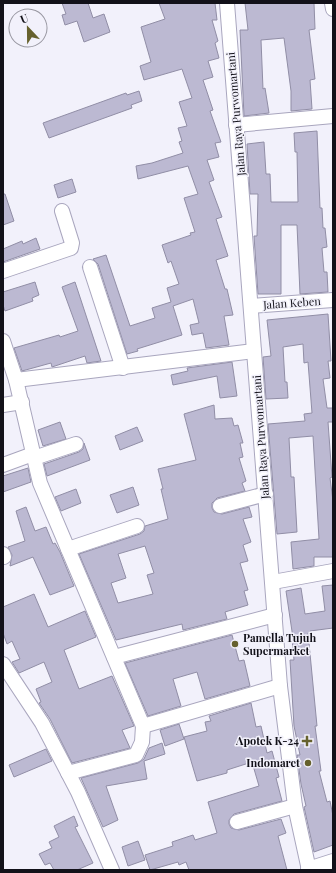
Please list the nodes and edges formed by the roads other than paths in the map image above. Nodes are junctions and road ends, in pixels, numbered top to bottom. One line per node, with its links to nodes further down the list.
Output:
1 (227, 3): 5 (street, Jalan Raya Purwomartani)
2 (332, 3): 3 (street)
3 (333, 9)
4 (333, 116): 5 (street)
5 (236, 125): 10 (street, Jalan Raya Purwomartani)
6 (62, 211): 8 (street)
7 (90, 267): 13 (street)
8 (3, 271)
9 (333, 300): 10 (street, Jalan Keben)
10 (251, 306): 12 (street, Jalan Raya Purwomartani)
11 (3, 342): 14 (street)
12 (254, 350): 13 (street); 20 (street, Jalan Raya Purwomartani)
13 (123, 368): 14 (street)
14 (16, 380): 15 (street)
15 (22, 402): 16 (street); 18 (street)
16 (3, 405)
17 (76, 444): 18 (street)
18 (34, 456): 19 (street); 23 (street)
19 (3, 465)
20 (266, 494): 21 (street); 25 (street, Jalan Raya Purwomartani)
21 (220, 506)
22 (137, 526): 23 (street)
23 (68, 549): 27 (street)
24 (333, 571): 25 (street)
25 (273, 582): 26 (street, Jalan Raya Purwomartani)
26 (275, 615): 27 (street); 29 (street, Jalan Raya Purwomartani)
27 (114, 657): 30 (street)
28 (3, 664): 31 (street)
29 (280, 686): 30 (street); 32 (street, Jalan Raya Purwomartani)
30 (143, 726): 31 (street)
31 (68, 774): 35 (street)
32 (294, 806): 33 (street); 36 (street, Jalan Raya Purwomartani)
33 (237, 822)
34 (333, 861): 36 (street)
35 (110, 869)
36 (309, 869)

